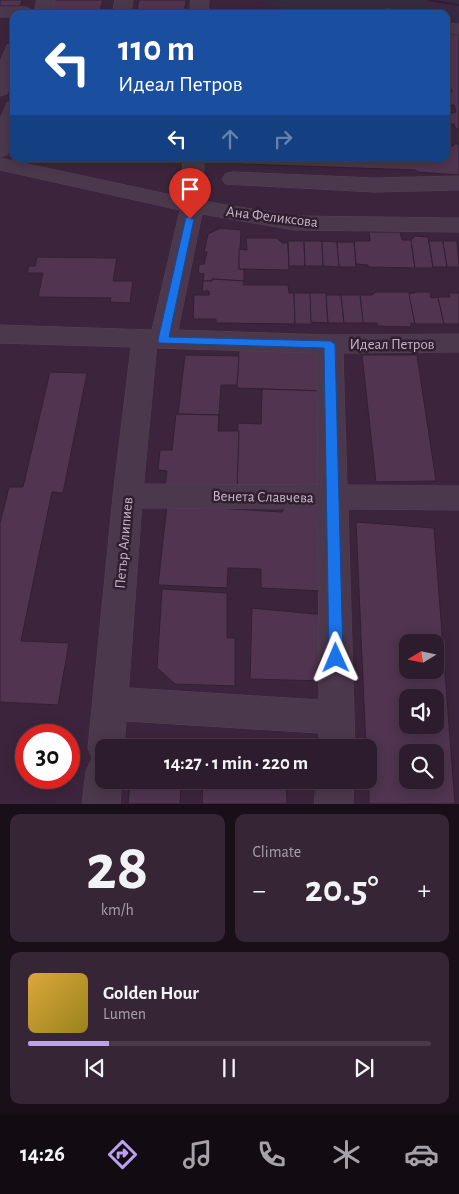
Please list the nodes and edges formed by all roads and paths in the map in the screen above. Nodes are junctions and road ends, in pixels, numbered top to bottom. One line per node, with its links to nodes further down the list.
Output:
1 (46, 0): 2 (street)
2 (31, 10)
3 (7, 60): 4 (street)
4 (0, 90)
5 (10, 119): 6 (street)
6 (0, 151)
7 (194, 162): 12 (street, Петър Алипиев)
8 (0, 164): 12 (street, Ана Феликсова)
9 (233, 179): 11 (street)
10 (459, 183): 11 (street)
11 (374, 185): 13 (street)
12 (192, 206): 13 (street, Ана Феликсова); 16 (street, Петър Алипиев)
13 (378, 224): 14 (street, Ана Феликсова)
14 (459, 225)
15 (0, 336): 16 (street, Идеал Петров)
16 (154, 340): 18 (street, Идеал Петров); 19 (street, Петър Алипиев)
17 (459, 343): 18 (street, Идеал Петров)
18 (330, 344): 20 (street)
19 (128, 496): 20 (street, Венета Славчева); 22 (street, Петър Алипиев)
20 (332, 498): 21 (street, Венета Славчева); 23 (street)
21 (459, 498)
22 (110, 703): 23 (street); 24 (street, Петър Алипиев)
23 (337, 733)
24 (107, 739)
25 (102, 789): 27 (street)
26 (335, 789): 28 (street)
27 (101, 804)
28 (334, 804)

